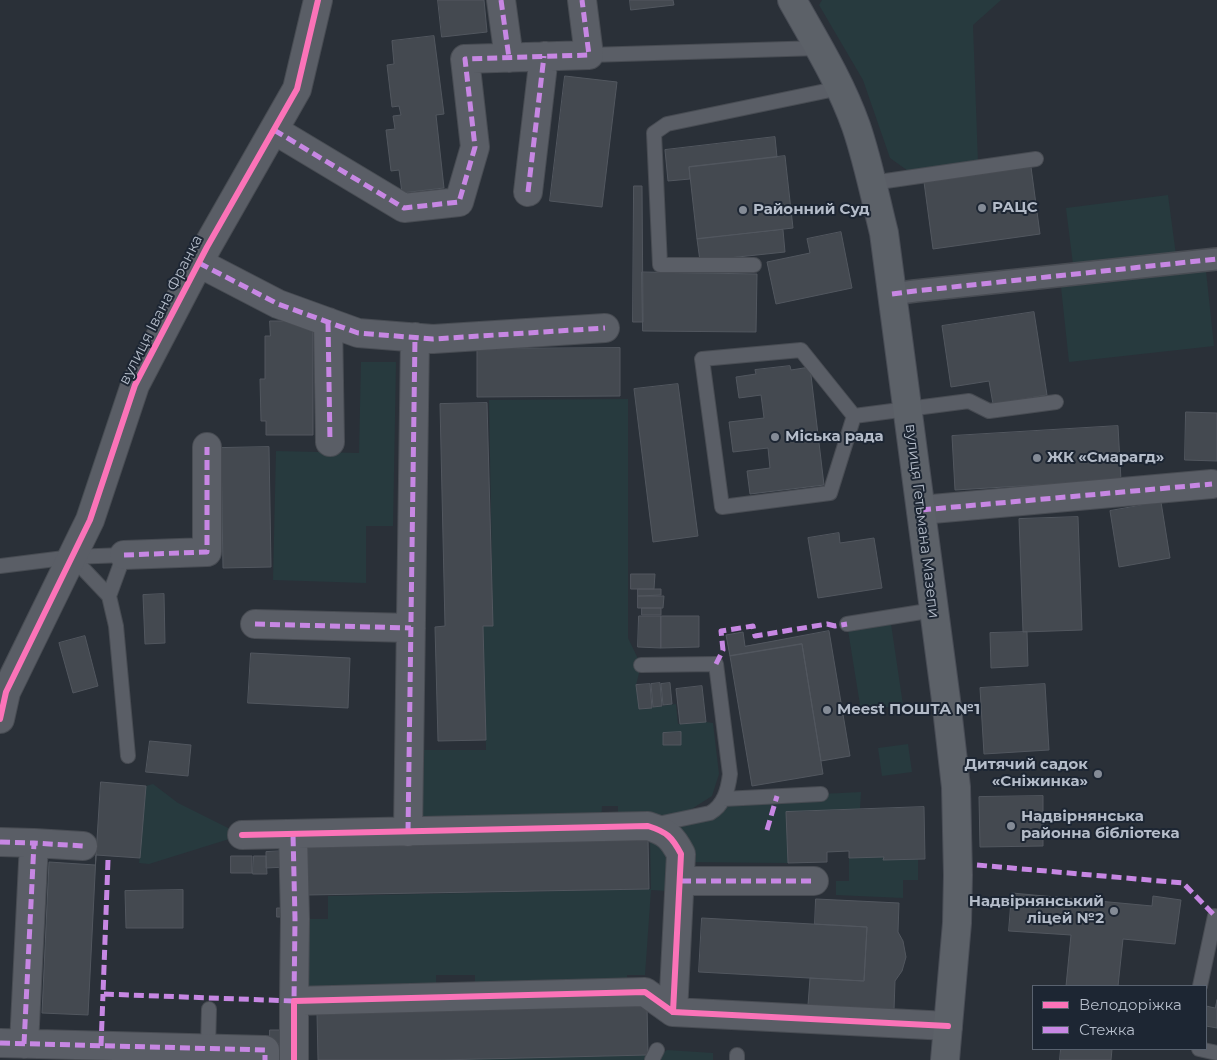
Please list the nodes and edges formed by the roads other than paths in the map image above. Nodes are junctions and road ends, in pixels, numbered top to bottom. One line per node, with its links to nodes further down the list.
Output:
1 (318, 0): 2 (lane); 11 (street, вулиця Івана Франка)
2 (331, 0)
3 (501, 0): 9 (street)
4 (582, 0): 7 (street)
5 (792, 0): 6 (main road, вулиця Гетьмана Мазепи)
6 (820, 48): 7 (lane); 10 (main road, вулиця Гетьмана Мазепи)
7 (589, 55): 8 (street)
8 (544, 56): 9 (street); 14 (street)
9 (509, 58): 11 (street)
10 (840, 88): 13 (main road, вулиця Гетьмана Мазепи); 17 (lane)
11 (274, 130): 16 (street, вулиця Івана Франка)
12 (1036, 159): 13 (lane)
13 (872, 183): 18 (main road, вулиця Гетьмана Мазепи)
14 (528, 192)
15 (1217, 259): 18 (street)
16 (199, 263): 19 (street); 30 (street, вулиця Івана Франка)
17 (754, 265)
18 (892, 294): 23 (main road, вулиця Гетьмана Мазепи)
19 (328, 322): 21 (street); 25 (street)
20 (605, 328): 21 (street)
21 (415, 337): 36 (street)
22 (1056, 402): 23 (lane)
23 (908, 408): 24 (lane); 28 (main road, вулиця Гетьмана Мазепи)
24 (854, 416): 24 (lane)
25 (330, 442)
26 (207, 447): 29 (street)
27 (1214, 484): 28 (street)
28 (921, 510): 33 (main road, вулиця Гетьмана Мазепи)
29 (124, 555): 30 (lane); 32 (lane)
30 (72, 557): 31 (lane); 32 (lane); 38 (street, вулиця Івана Франка)
31 (0, 566)
32 (109, 596): 39 (lane)
33 (934, 610): 35 (lane); 56 (main road, вулиця Гетьмана Мазепи)
34 (255, 624): 36 (street)
35 (847, 624)
36 (411, 628): 43 (street)
37 (641, 665): 41 (lane)
38 (0, 719)
39 (128, 756)
40 (821, 794): 41 (lane)
41 (723, 799): 42 (lane)
42 (648, 826): 43 (street); 49 (street)
43 (408, 832): 44 (street)
44 (293, 834): 45 (street); 53 (street)
45 (242, 835)
46 (0, 842): 47 (street)
47 (34, 843): 48 (street); 57 (street)
48 (84, 846)
49 (681, 880): 50 (street); 55 (street)
50 (814, 881)
51 (1217, 917): 52 (lane)
52 (1200, 985)
53 (294, 1001): 55 (street); 62 (street)
54 (209, 1009): 58 (lane)
55 (673, 1012): 56 (street)
56 (948, 1026): 63 (main road, вулиця Гетьмана Мазепи)
57 (12, 1044): 58 (street)
58 (208, 1048): 61 (street)
59 (1204, 1050): 60 (lane)
60 (1217, 1053)
61 (264, 1060)
62 (294, 1060)
63 (945, 1060)

